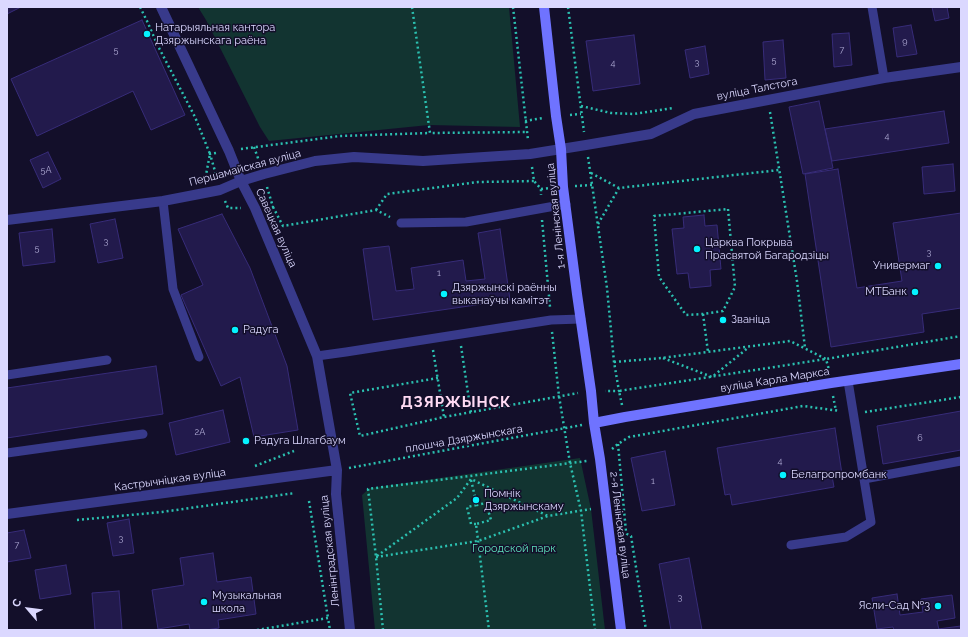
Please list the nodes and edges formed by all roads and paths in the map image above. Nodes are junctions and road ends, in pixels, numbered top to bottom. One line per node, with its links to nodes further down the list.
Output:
1 (140, 7): 14 (path)
2 (161, 7): 18 (street, Савецкая вуліца)
3 (412, 7): 11 (path)
4 (513, 7): 11 (path)
5 (544, 7): 13 (main road, 1-я Ленінская вуліца)
6 (568, 7): 12 (path)
7 (872, 7): 9 (lane)
8 (961, 67): 9 (street, вуліца Талстога)
9 (884, 78): 12 (street, вуліца Талстога)
10 (770, 111): 16 (path)
11 (526, 132): 15 (path)
12 (586, 145): 13 (street, вуліца Талстога); 17 (path)
13 (561, 149): 15 (street, Першамайская вуліца); 22 (main road, 1-я Ленінская вуліца)
14 (210, 154)
15 (530, 154): 18 (street, Першамайская вуліца); 19 (path)
16 (779, 170): 20 (path); 36 (path)
17 (590, 173): 20 (path); 28 (path)
18 (241, 181): 21 (street, Першамайская вуліца); 38 (street, Савецкая вуліца)
19 (534, 181): 24 (path); 25 (path)
20 (619, 188): 28 (path)
21 (163, 201): 26 (street, Першамайская вуліца); 39 (lane)
22 (566, 204): 24 (lane); 30 (main road, 1-я Ленінская вуліца)
23 (273, 207): 25 (path)
24 (542, 208): 27 (lane); 31 (path)
25 (376, 210): 27 (path)
26 (7, 220)
27 (401, 223)
28 (597, 224): 43 (path)
29 (703, 314): 29 (path); 37 (path)
30 (581, 319): 31 (lane); 50 (main road, 1-я Ленінская вуліца)
31 (551, 320): 32 (lane); 52 (path)
32 (459, 334): 34 (lane); 55 (path)
33 (961, 336): 41 (path)
34 (431, 339): 38 (lane); 47 (path)
35 (749, 346): 36 (path); 37 (path); 46 (path)
36 (805, 348): 41 (path)
37 (708, 352): 40 (path)
38 (317, 356): 68 (street, Савецкая вуліца)
39 (199, 357)
40 (662, 358): 43 (path); 46 (path)
41 (826, 359): 46 (path); 49 (path)
42 (108, 360): 45 (lane)
43 (614, 362): 51 (path)
44 (961, 364): 48 (main road, вуліца Карла Маркса)
45 (7, 375)
46 (712, 377): 51 (path)
47 (438, 378): 57 (path); 57 (path)
48 (848, 381): 49 (main road, вуліца Карла Маркса); 56 (lane)
49 (831, 383): 54 (path); 58 (main road, вуліца Карла Маркса)
50 (591, 391): 51 (path); 52 (path); 59 (main road, 1-я Ленінская вуліца)
51 (619, 391): 58 (path)
52 (559, 396): 55 (path); 60 (path)
53 (961, 397): 56 (path)
54 (836, 410): 56 (path); 62 (path)
55 (471, 413): 57 (path)
56 (854, 413): 70 (lane)
57 (444, 417)
58 (625, 417): 59 (main road, вуліца Карла Маркса); 62 (path)
59 (594, 423): 60 (path, плошча Дзяржынскага); 65 (main road, 2-я Ленінская вуліца)
60 (565, 428): 67 (path); 68 (path, плошча Дзяржынскага)
61 (143, 434): 64 (lane)
62 (629, 437): 63 (path)
63 (618, 444): 65 (path); 91 (path)
64 (7, 453)
65 (600, 459): 67 (path); 90 (main road, 2-я Ленінская вуліца)
66 (961, 461): 70 (lane)
67 (570, 463): 69 (path); 75 (path)
68 (337, 470): 76 (street, Кастрычніцкая вуліца); 86 (street, Ленінградская вуліца)
69 (471, 477): 73 (path); 77 (path); 82 (path); 82 (path)
70 (864, 479): 81 (lane)
71 (295, 493): 78 (path)
72 (309, 501): 83 (path)
73 (477, 505): 79 (path); 79 (path)
74 (591, 509): 75 (path)
75 (581, 511): 77 (path); 89 (path)
76 (7, 514)
77 (548, 516): 80 (path)
78 (75, 520)
79 (476, 524): 80 (path)
80 (478, 541): 82 (path); 88 (path)
81 (791, 545)
82 (376, 556): 87 (path)
83 (328, 618): 84 (path); 85 (path)
84 (257, 630)
85 (330, 630)
86 (350, 630)
87 (383, 630)
88 (489, 630)
89 (595, 630)
90 (621, 630)
91 (646, 630)

